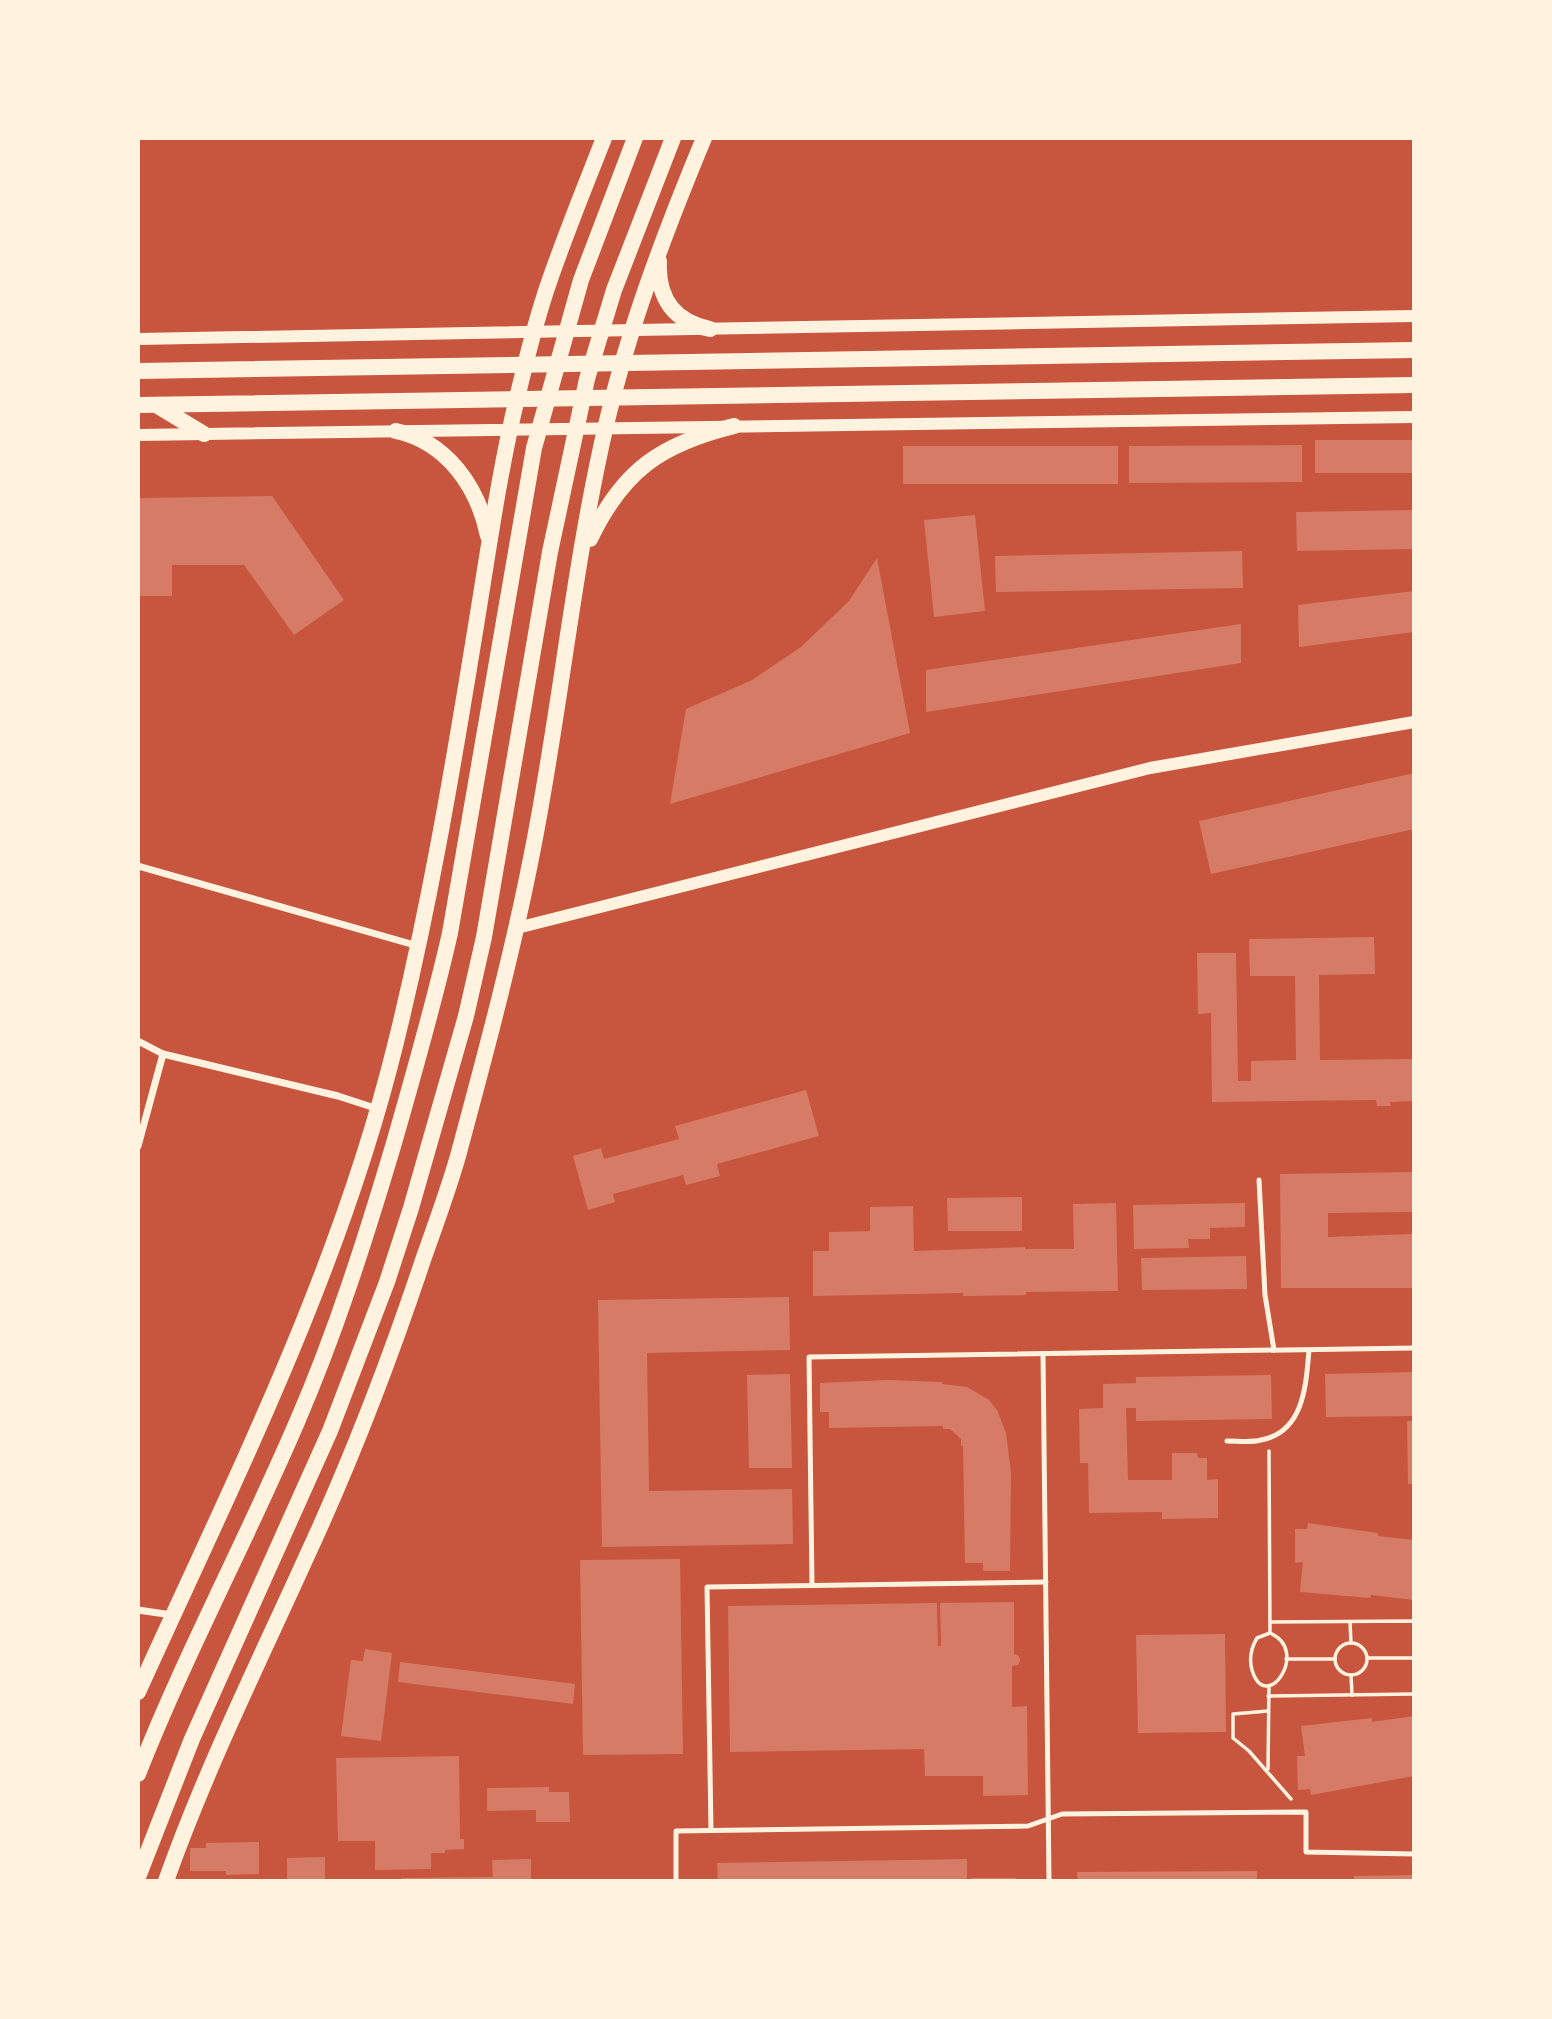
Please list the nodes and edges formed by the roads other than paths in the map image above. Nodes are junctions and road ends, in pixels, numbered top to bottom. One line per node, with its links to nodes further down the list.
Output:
1 (604, 138): 9 (main road)
2 (635, 138): 48 (main road)
3 (673, 138): 52 (main road)
4 (704, 138): 5 (main road)
5 (659, 252): 7 (main road); 8 (main road)
6 (1414, 316): 7 (street)
7 (710, 329): 8 (street)
8 (631, 330): 9 (street); 12 (main road)
9 (534, 332): 10 (street); 13 (main road)
10 (138, 338)
11 (1414, 350): 12 (main road)
12 (622, 363): 13 (main road); 16 (main road)
13 (526, 365): 14 (main road); 17 (main road)
14 (138, 371)
15 (1414, 385): 16 (main road)
16 (613, 398): 17 (main road); 22 (main road)
17 (517, 400): 19 (main road); 23 (main road)
18 (138, 405): 19 (main road)
19 (156, 405): 25 (main road)
20 (1414, 417): 21 (street)
21 (734, 426): 22 (street); 28 (main road)
22 (605, 428): 23 (street); 28 (main road)
23 (510, 430): 24 (street); 27 (main road)
24 (396, 431): 25 (street); 27 (main road)
25 (204, 434): 26 (street)
26 (138, 435)
27 (489, 543): 32 (main road)
28 (581, 557): 31 (main road)
29 (1414, 722): 31 (street)
30 (138, 866): 32 (street)
31 (517, 928): 53 (main road)
32 (419, 946): 35 (main road)
33 (138, 1041): 34 (street)
34 (163, 1054): 35 (street); 36 (street)
35 (379, 1109): 46 (main road)
36 (138, 1146)
37 (1259, 1180): 39 (lane)
38 (1414, 1348): 40 (lane)
39 (1274, 1350): 40 (lane); 41 (lane)
40 (1309, 1350): 42 (lane)
41 (1043, 1354): 43 (lane); 44 (lane)
42 (1227, 1441)
43 (1046, 1582): 44 (lane); 49 (lane)
44 (812, 1585): 50 (lane)
45 (138, 1610): 46 (street)
46 (173, 1615): 47 (main road)
47 (138, 1692)
48 (138, 1774)
49 (1048, 1819): 50 (lane); 51 (lane); 55 (lane)
50 (711, 1830): 54 (lane)
51 (1414, 1854)
52 (138, 1877)
53 (166, 1881)
54 (676, 1881)
55 (1049, 1881)

